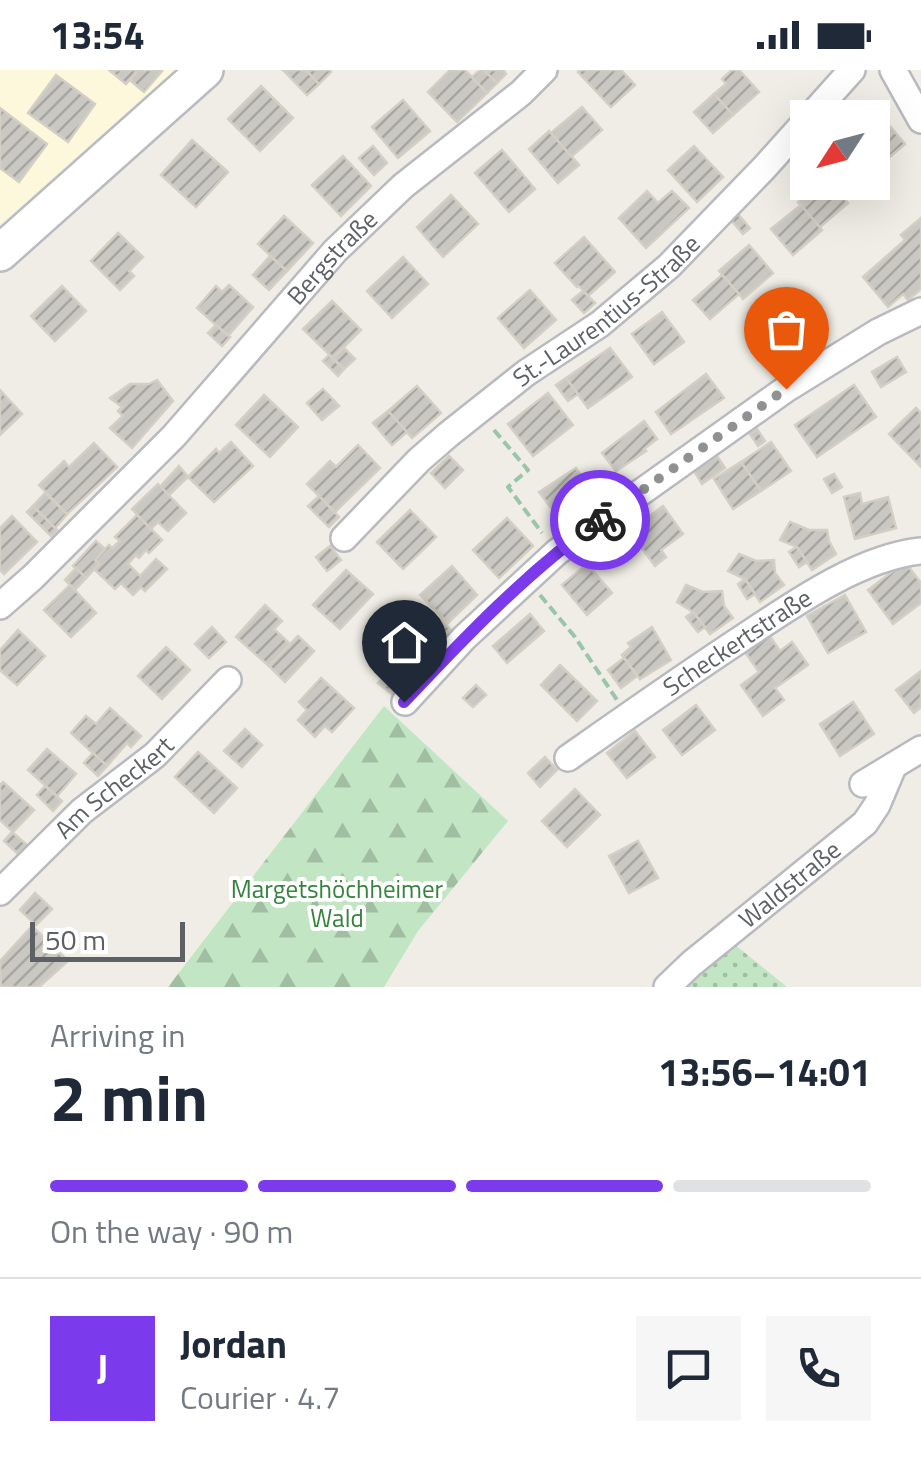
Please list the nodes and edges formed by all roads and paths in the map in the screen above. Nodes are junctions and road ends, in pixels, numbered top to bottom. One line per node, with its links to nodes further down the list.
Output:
1 (205, 70): 6 (street)
2 (544, 70): 13 (street, Bergstraße)
3 (852, 70): 8 (street, St.-Laurentius-Straße)
4 (893, 70): 5 (street)
5 (921, 120)
6 (0, 253)
7 (921, 312): 11 (street)
8 (478, 411): 9 (street, St.-Laurentius-Straße); 11 (path)
9 (344, 538)
10 (921, 551): 16 (street, Scheckertstraße)
11 (557, 552): 12 (street)
12 (526, 580): 15 (street); 16 (path)
13 (0, 606)
14 (228, 680): 21 (street, Am Scheckert)
15 (404, 702)
16 (627, 716): 18 (street, Scheckertstraße)
17 (921, 748): 19 (street)
18 (568, 758)
19 (893, 767): 20 (street); 22 (street, Waldstraße)
20 (864, 784)
21 (0, 892)
22 (667, 987)

